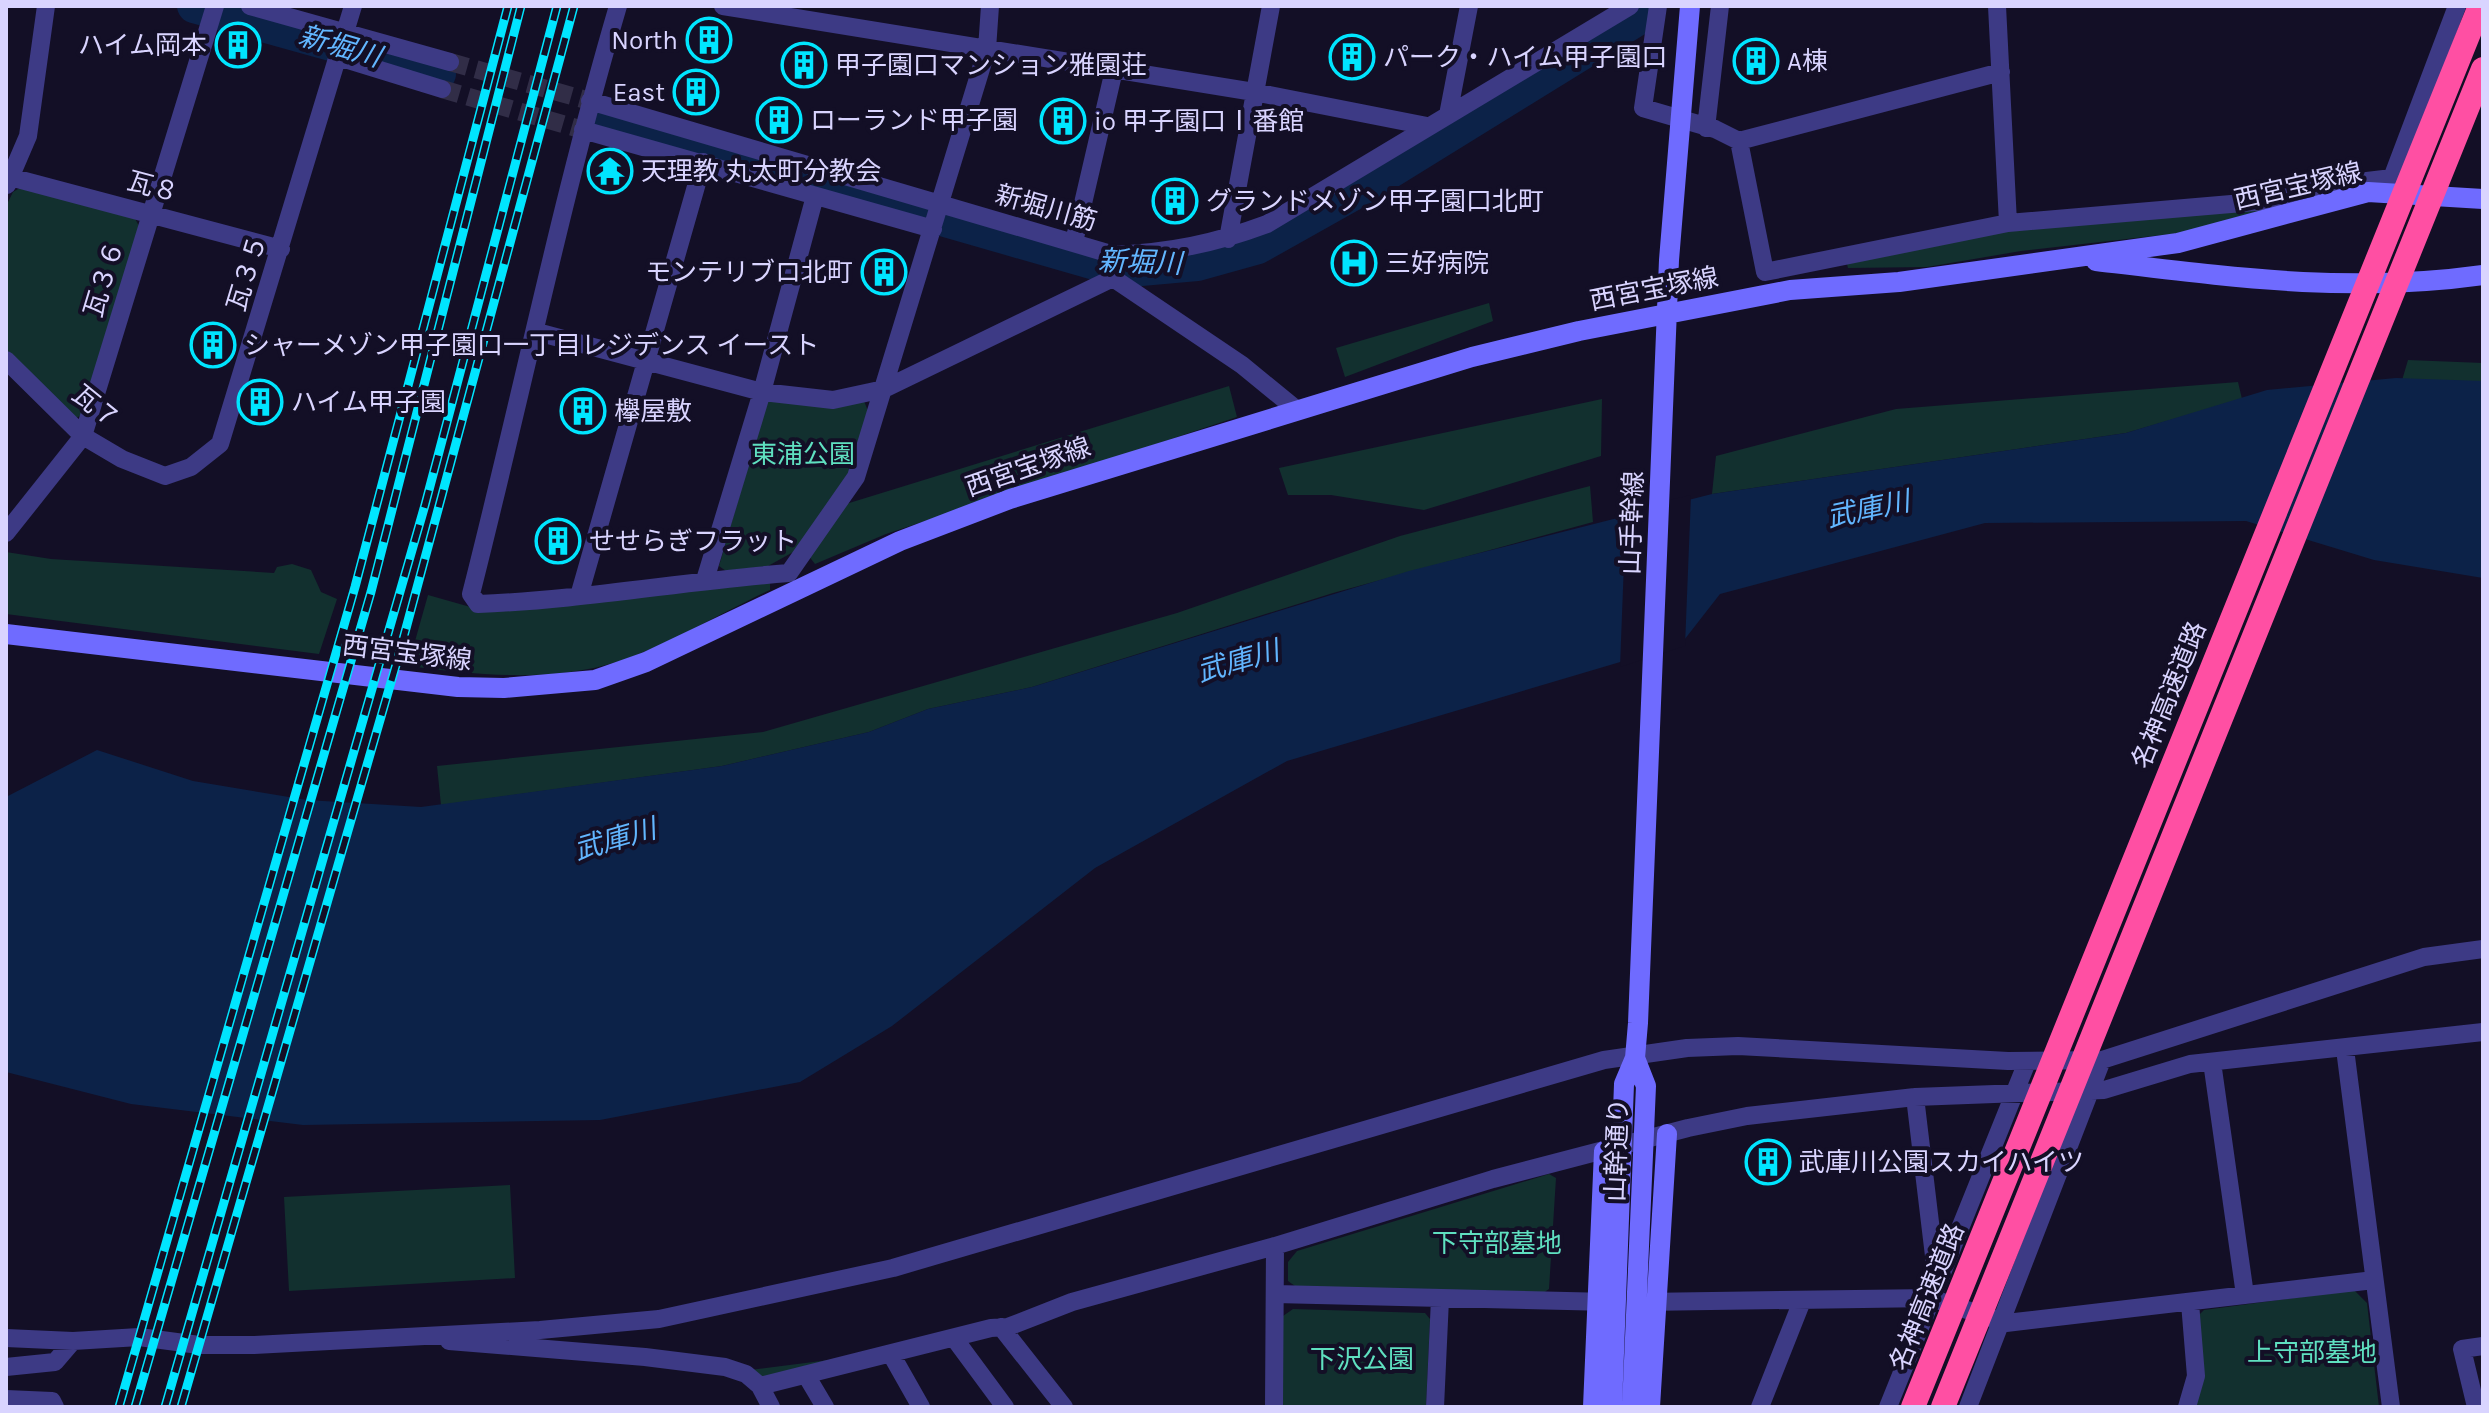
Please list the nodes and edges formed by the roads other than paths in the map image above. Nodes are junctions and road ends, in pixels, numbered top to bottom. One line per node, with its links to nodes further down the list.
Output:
1 (46, 6): 34 (street)
2 (250, 6): 18 (street)
3 (353, 6): 18 (street, 瓦３５)
4 (618, 6): 27 (street)
5 (723, 6): 20 (street)
6 (990, 6): 20 (street)
7 (1271, 6): 26 (street)
8 (1469, 6): 28 (street)
9 (1630, 6): 28 (street, 新堀川筋)
10 (1658, 6): 30 (street)
11 (1690, 6): 47 (main road, 山手幹線)
12 (1720, 6): 30 (street)
13 (1997, 6): 24 (street)
14 (2457, 6): 19 (street)
15 (2480, 6): 109 (highway, 名神高速道路)
16 (214, 10): 37 (street, 瓦３６)
17 (2483, 42): 19 (street)
18 (341, 46): 21 (street); 25 (street); 42 (street, 瓦３５)
19 (2441, 48): 39 (street)
20 (987, 49): 23 (street); 38 (street)
21 (450, 62)
22 (2483, 69): 110 (highway)
23 (1114, 70): 26 (street); 41 (street)
24 (2001, 72): 32 (street); 39 (street)
25 (442, 89)
26 (1254, 92): 29 (street); 40 (street)
27 (590, 101): 31 (street); 38 (street, 新堀川筋)
28 (1448, 115): 29 (street, 新堀川筋)
29 (1427, 126): 40 (street, 新堀川筋)
30 (1706, 128): 32 (street)
31 (583, 130): 33 (street); 48 (street)
32 (1739, 141): 39 (street)
33 (703, 162): 35 (street); 50 (street)
34 (8, 182): 37 (street, 瓦８)
35 (815, 196): 38 (street); 52 (street)
36 (2483, 199): 44 (main road, 西宮宝塚線)
37 (152, 213): 42 (street, 瓦８); 54 (street, 瓦３６)
38 (936, 217): 41 (street, 新堀川筋); 51 (street)
39 (2008, 223)
40 (1228, 239): 43 (street, 新堀川筋)
41 (1074, 242): 43 (street, 新堀川筋)
42 (281, 249): 55 (street, 瓦３５)
43 (1114, 255): 46 (street)
44 (2080, 259): 45 (main road, 西宮宝塚線); 47 (main road, 西宮宝塚線)
45 (2483, 275)
46 (1113, 278): 51 (street); 53 (street)
47 (1666, 313): 53 (main road, 西宮宝塚線); 64 (main road, 山手幹線)
48 (537, 332): 50 (street); 59 (street)
49 (6, 360): 54 (street, 瓦７)
50 (647, 361): 52 (street); 59 (street)
51 (884, 389): 52 (street); 58 (street)
52 (762, 392): 57 (street)
53 (1297, 410): 58 (main road, 西宮宝塚線)
54 (83, 436): 55 (street, 瓦７); 56 (street, 瓦３６)
55 (165, 476)
56 (6, 533)
57 (705, 580): 58 (street); 59 (street)
58 (794, 580): 60 (main road, 西宮宝塚線)
59 (579, 596)
60 (6, 634)
61 (2483, 949): 65 (street)
62 (2483, 1032): 63 (street)
63 (2345, 1049): 67 (street); 74 (street)
64 (1636, 1052): 66 (street); 85 (street); 104 (main road, 山幹通り); 105 (main road, 山幹通り)
65 (2102, 1060): 66 (street); 68 (street)
66 (2027, 1062): 69 (street)
67 (2212, 1062): 68 (street); 77 (street)
68 (2090, 1091): 69 (street); 83 (street)
69 (2015, 1094): 70 (street); 75 (street)
70 (1915, 1097): 71 (street); 75 (street)
71 (1667, 1134): 72 (street); 81 (main road)
72 (1604, 1151): 73 (street); 79 (main road)
73 (1275, 1246): 76 (street); 84 (street)
74 (2374, 1280): 77 (street); 113 (street)
75 (1934, 1291): 80 (street); 83 (street); 108 (street)
76 (1275, 1294): 78 (street); 101 (street)
77 (2245, 1295): 82 (street)
78 (1440, 1299): 79 (street); 102 (street)
79 (1599, 1301): 81 (street); 103 (main road)
80 (1802, 1301): 81 (street); 107 (street)
81 (1657, 1302): 106 (main road)
82 (2190, 1303): 83 (street); 112 (street)
83 (2001, 1322): 111 (street)
84 (1001, 1327): 87 (street); 100 (street)
85 (403, 1336): 88 (street); 93 (street)
86 (6, 1338): 88 (street)
87 (954, 1338): 90 (street); 99 (street)
88 (73, 1341): 91 (street)
89 (2483, 1346): 114 (street)
90 (891, 1354): 92 (street); 98 (street)
91 (6, 1367)
92 (806, 1375): 93 (street); 97 (street)
93 (760, 1386): 96 (street)
94 (6, 1399): 95 (street)
95 (55, 1407)
96 (771, 1407)
97 (825, 1407)
98 (921, 1407)
99 (1005, 1407)
100 (1064, 1407)
101 (1274, 1407)
102 (1435, 1407)
103 (1593, 1407)
104 (1612, 1407)
105 (1632, 1407)
106 (1650, 1407)
107 (1760, 1407)
108 (1888, 1407)
109 (1913, 1407)
110 (1943, 1407)
111 (1968, 1407)
112 (2187, 1407)
113 (2391, 1407)
114 (2476, 1407)

